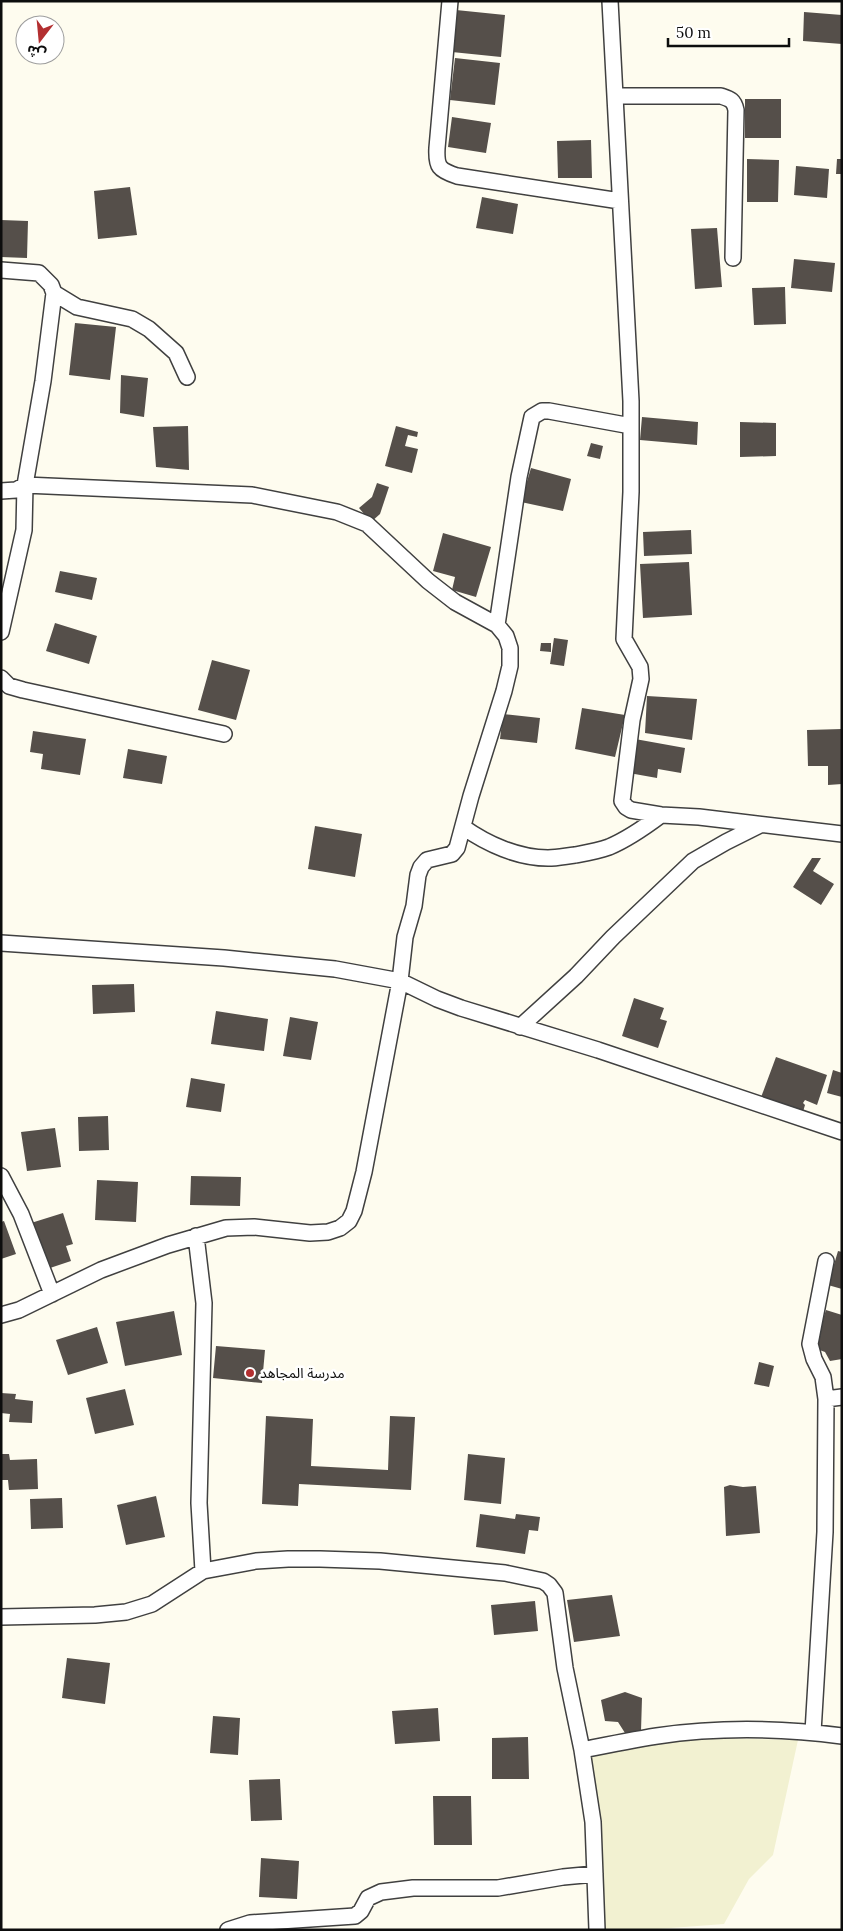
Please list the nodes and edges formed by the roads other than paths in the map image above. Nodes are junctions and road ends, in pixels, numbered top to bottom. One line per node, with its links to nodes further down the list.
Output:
1 (450, 1): 4 (street)
2 (610, 1): 3 (street)
3 (616, 96): 4 (street); 5 (street)
4 (620, 201): 9 (street)
5 (733, 258)
6 (1, 270): 7 (street)
7 (54, 294): 8 (street); 10 (street)
8 (187, 377)
9 (631, 426): 12 (street); 16 (street)
10 (25, 485): 11 (street); 12 (street); 13 (street)
11 (1, 491)
12 (497, 625): 18 (street)
13 (1, 632)
14 (1, 678): 15 (street)
15 (224, 734)
16 (661, 815): 17 (street); 18 (street)
17 (761, 825): 19 (street); 22 (street)
18 (463, 827): 21 (street)
19 (842, 834)
20 (1, 943): 21 (street)
21 (400, 981): 22 (street); 25 (street)
22 (520, 1026): 23 (street)
23 (842, 1132)
24 (1, 1176): 27 (street)
25 (196, 1236): 27 (street); 31 (street)
26 (826, 1261): 30 (street)
27 (52, 1294): 28 (street)
28 (1, 1315)
29 (842, 1397): 30 (street)
30 (826, 1399): 33 (street)
31 (203, 1571): 32 (street); 35 (street)
32 (1, 1617)
33 (813, 1732): 34 (street); 35 (street)
34 (842, 1736)
35 (582, 1750): 36 (street)
36 (595, 1874): 37 (street); 38 (street)
37 (228, 1930)
38 (597, 1930)

